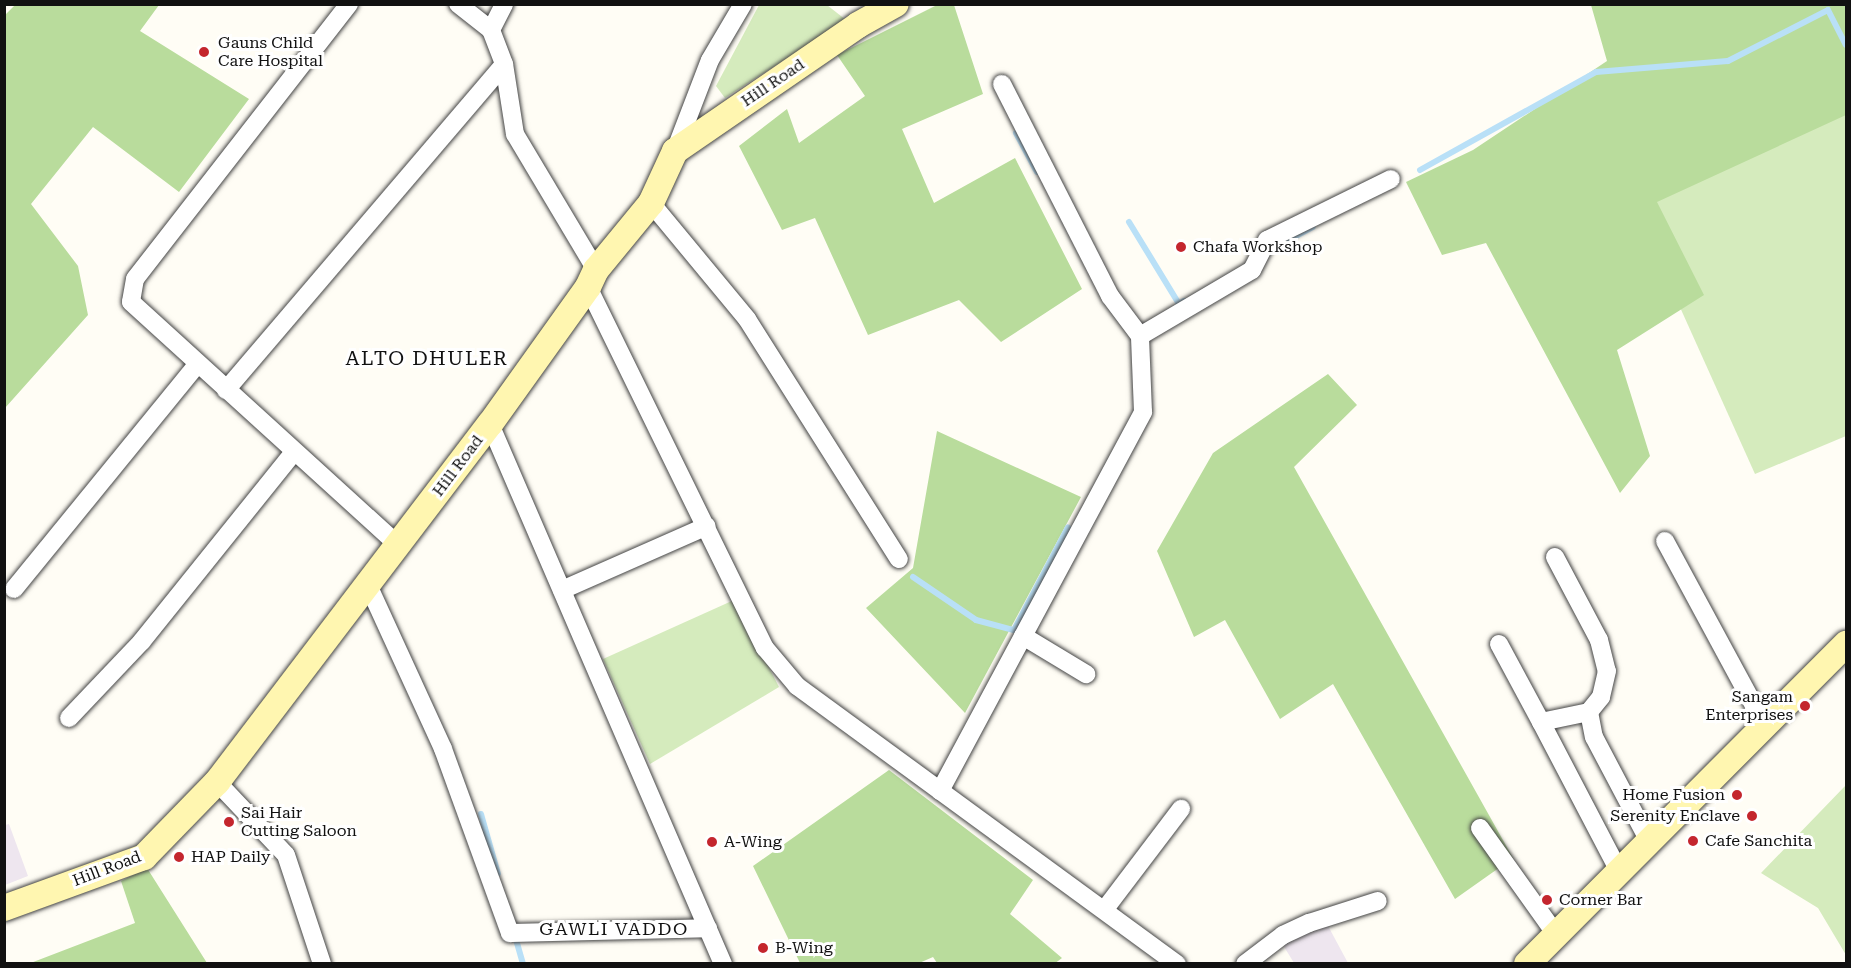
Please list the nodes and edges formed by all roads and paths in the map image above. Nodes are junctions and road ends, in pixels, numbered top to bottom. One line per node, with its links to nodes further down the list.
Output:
1 (349, 4): 14 (street)
2 (458, 4): 6 (street)
3 (504, 4): 6 (street)
4 (742, 4): 9 (street)
5 (896, 4): 9 (street, Hill Road)
6 (491, 30): 7 (street)
7 (504, 64): 12 (street); 15 (street)
8 (1002, 84): 13 (street)
9 (675, 151): 11 (street, Hill Road)
10 (1391, 179): 13 (street)
11 (651, 202): 12 (street, Hill Road); 22 (street)
12 (592, 278): 16 (street, Hill Road); 18 (street)
13 (1140, 336): 26 (street)
14 (197, 365): 15 (street); 24 (street)
15 (226, 390): 17 (street)
16 (490, 423): 20 (street, Hill Road); 25 (street)
17 (294, 452): 20 (street); 31 (street)
18 (707, 526): 25 (street); 35 (street)
19 (1665, 541): 33 (street)
20 (398, 545): 23 (street, Hill Road)
21 (1556, 557): 30 (street)
22 (899, 559)
23 (368, 585): 34 (street, Hill Road); 43 (street)
24 (14, 589)
25 (562, 590): 43 (street)
26 (1023, 636): 29 (street); 35 (street)
27 (1499, 644): 32 (street)
28 (1846, 644): 33 (street)
29 (1086, 674)
30 (1589, 712): 32 (street); 38 (street)
31 (69, 718)
32 (1541, 722): 39 (street)
33 (1765, 726): 38 (street)
34 (217, 782): 41 (street, Hill Road); 45 (street)
35 (940, 791): 42 (street)
36 (1180, 810): 42 (street)
37 (1480, 828): 44 (street)
38 (1650, 843): 39 (street)
39 (1620, 873): 44 (street)
40 (1378, 901): 48 (street)
41 (4, 908)
42 (1105, 909): 47 (street)
43 (708, 928): 46 (street)
44 (1555, 933): 49 (street)
45 (322, 963)
46 (723, 963)
47 (1177, 963)
48 (1245, 963)
49 (1527, 963)

